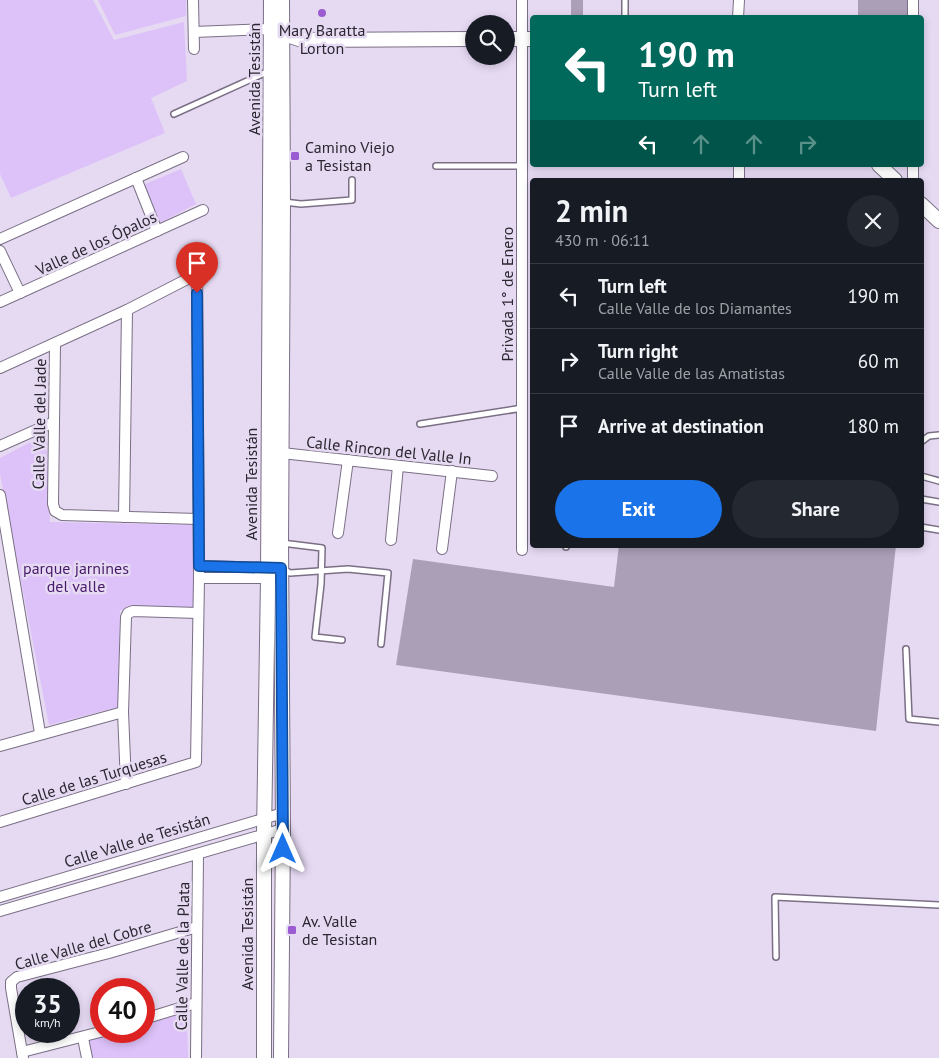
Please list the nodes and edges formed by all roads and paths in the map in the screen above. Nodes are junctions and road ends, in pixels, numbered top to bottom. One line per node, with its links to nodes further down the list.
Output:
1 (193, 0): 11 (street)
2 (271, 0): 12 (street, Avenida Tesistán)
3 (282, 0): 12 (street, Avenida Tesistán)
4 (522, 0): 14 (street, Privada 1° de Enero)
5 (625, 0): 8 (lane)
6 (738, 0): 9 (street)
7 (913, 0): 10 (street)
8 (625, 15)
9 (738, 15)
10 (913, 15)
11 (194, 32): 12 (street); 15 (street)
12 (278, 32): 13 (street); 16 (street, Avenida Tesistán); 25 (street, Avenida Tesistán)
13 (465, 39)
14 (527, 39): 20 (street, Privada 1° de Enero)
15 (194, 49)
16 (271, 70): 17 (lane); 66 (street, Avenida Tesistán)
17 (174, 114)
18 (183, 157): 22 (street)
19 (436, 166): 20 (lane)
20 (522, 166): 39 (street, Privada 1° de Enero)
21 (881, 167): 23 (street)
22 (136, 178): 29 (street); 30 (street)
23 (893, 178)
24 (352, 180): 25 (lane)
25 (283, 202): 45 (street, Avenida Tesistán)
26 (924, 207): 28 (street)
27 (203, 210): 29 (street, Valle de los Ópalos)
28 (939, 221)
29 (157, 231): 34 (street, Valle de los Ópalos)
30 (0, 239)
31 (0, 251): 34 (street)
32 (197, 252): 33 (street)
33 (197, 274): 36 (street); 56 (street)
34 (20, 293): 35 (street, Valle de los Ópalos)
35 (0, 302)
36 (127, 310): 37 (street); 55 (street)
37 (55, 344): 38 (street); 40 (street, Calle Valle del Jade)
38 (0, 368)
39 (523, 408): 41 (lane); 63 (street, Privada 1° de Enero)
40 (54, 422): 44 (street); 55 (street, Calle Valle del Jade)
41 (420, 424)
42 (939, 434): 43 (lane)
43 (924, 440)
44 (0, 446)
45 (282, 453): 46 (street, Calle Rincon del Valle In); 61 (street, Avenida Tesistán)
46 (348, 460): 47 (street, Calle Rincon del Valle In); 59 (street)
47 (398, 466): 48 (street, Calle Rincon del Valle In); 60 (street)
48 (452, 471): 49 (street, Calle Rincon del Valle In); 62 (street)
49 (492, 476)
50 (924, 477): 51 (lane)
51 (939, 481)
52 (0, 496): 74 (street)
53 (924, 500): 54 (lane)
54 (939, 502)
55 (124, 517): 56 (street, Calle Valle del Jade)
56 (198, 519): 64 (street)
57 (924, 528): 58 (lane)
58 (939, 530)
59 (338, 533)
60 (390, 540)
61 (281, 542): 65 (lane); 66 (street, Avenida Tesistán)
62 (442, 549)
63 (522, 550)
64 (199, 566): 66 (street); 67 (street)
65 (322, 572): 66 (lane); 69 (lane); 70 (lane)
66 (278, 573): 67 (street); 77 (street, Avenida Tesistán); 78 (street, Avenida Tesistán)
67 (199, 578): 68 (street)
68 (198, 612): 72 (street); 76 (street, Calle de las Turquesas)
69 (342, 640)
70 (381, 644)
71 (906, 649): 73 (lane)
72 (122, 712): 74 (street); 76 (street)
73 (939, 722)
74 (40, 734): 75 (street)
75 (0, 746)
76 (126, 784): 79 (street, Calle de las Turquesas)
77 (283, 813): 78 (street, Calle Valle de Tesistán); 80 (street, Avenida Tesistán)
78 (264, 818): 81 (street, Avenida Tesistán); 83 (street, Calle Valle de Tesistán)
79 (0, 822)
80 (283, 829): 81 (street, Calle Valle de Tesistán); 96 (street, Avenida Tesistán)
81 (264, 835): 82 (street, Calle Valle de Tesistán); 95 (street, Avenida Tesistán)
82 (198, 854): 85 (street, Calle Valle de Tesistán); 86 (street, Calle Valle de la Plata)
83 (0, 897)
84 (939, 905): 87 (lane)
85 (0, 911)
86 (197, 927): 88 (street, Calle Valle de la Plata); 92 (street, Calle Valle del Cobre)
87 (776, 957)
88 (196, 1003): 89 (street); 94 (street, Calle Valle de la Plata)
89 (155, 1016)
90 (90, 1036): 91 (street)
91 (83, 1038): 92 (street); 93 (street)
92 (22, 1055)
93 (87, 1058)
94 (196, 1058)
95 (264, 1058)
96 (281, 1058)

